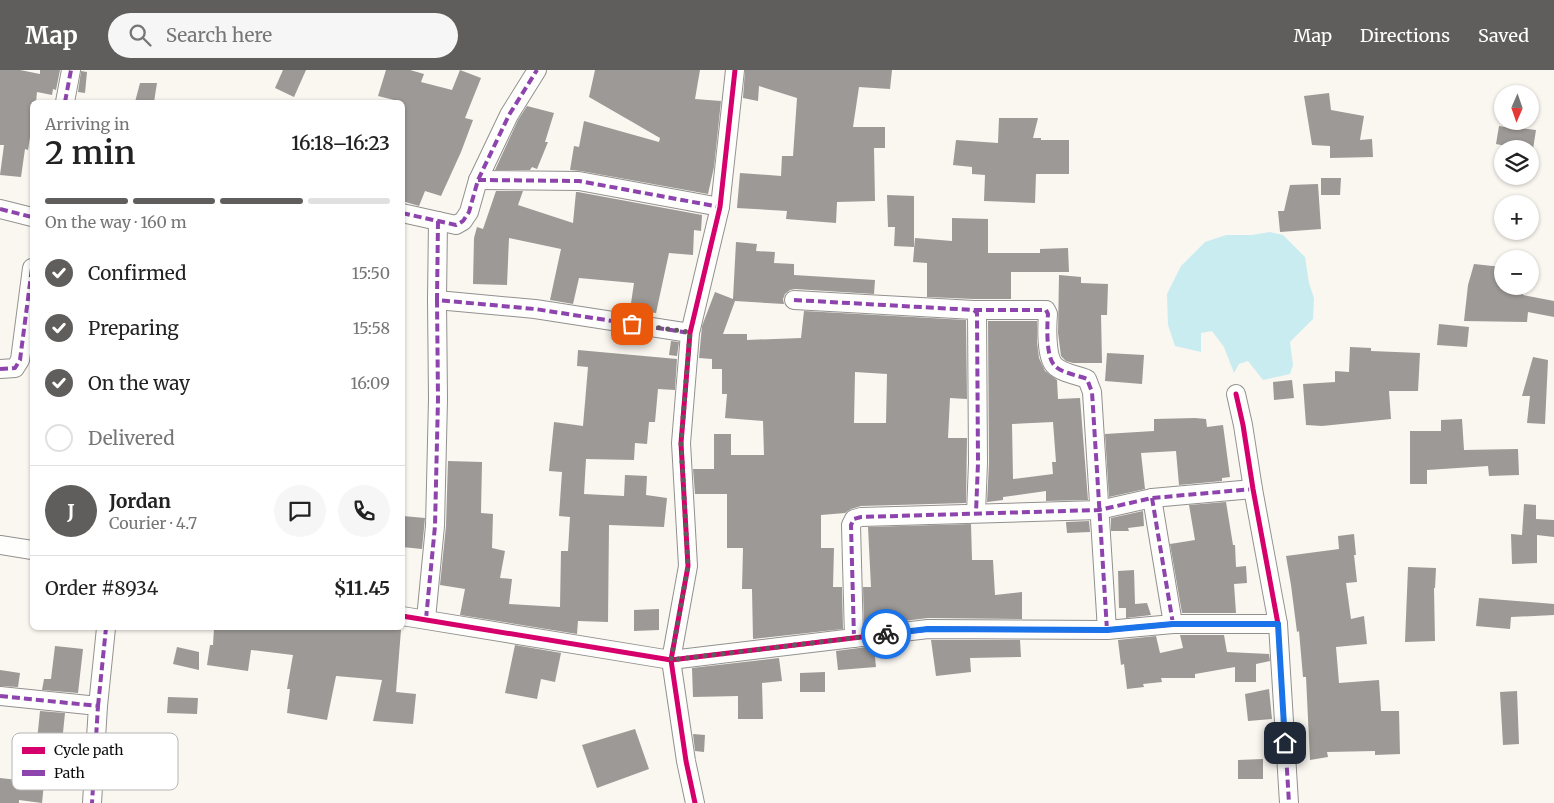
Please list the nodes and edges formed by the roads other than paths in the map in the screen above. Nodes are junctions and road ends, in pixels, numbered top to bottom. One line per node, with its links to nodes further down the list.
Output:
1 (71, 70): 4 (street)
2 (537, 70): 5 (street)
3 (735, 70): 6 (street)
4 (65, 100)
5 (478, 180): 6 (street); 10 (street)
6 (720, 207): 15 (street)
7 (0, 209): 9 (street)
8 (405, 214): 10 (street)
9 (30, 216)
10 (438, 221): 12 (street)
11 (30, 283): 16 (street)
12 (437, 300): 15 (street); 25 (street)
13 (794, 300): 14 (street)
14 (974, 310): 20 (street); 21 (street)
15 (690, 332): 31 (street)
16 (0, 368)
17 (1236, 394): 18 (street)
18 (1253, 489): 19 (street); 27 (street)
19 (1152, 498): 20 (street); 26 (street)
20 (1099, 510): 21 (street); 29 (street)
21 (976, 513): 30 (street)
22 (0, 545): 23 (street)
23 (30, 550)
24 (405, 616): 25 (street)
25 (426, 619): 31 (street)
26 (1173, 624): 27 (street); 29 (street)
27 (1278, 624): 38 (street)
28 (106, 630): 33 (street)
29 (1107, 630): 30 (street)
30 (854, 638): 31 (street)
31 (671, 660): 37 (street)
32 (0, 696): 33 (street)
33 (98, 706): 34 (street)
34 (96, 733)
35 (93, 790): 36 (street)
36 (92, 803)
37 (695, 803)
38 (1289, 803)

